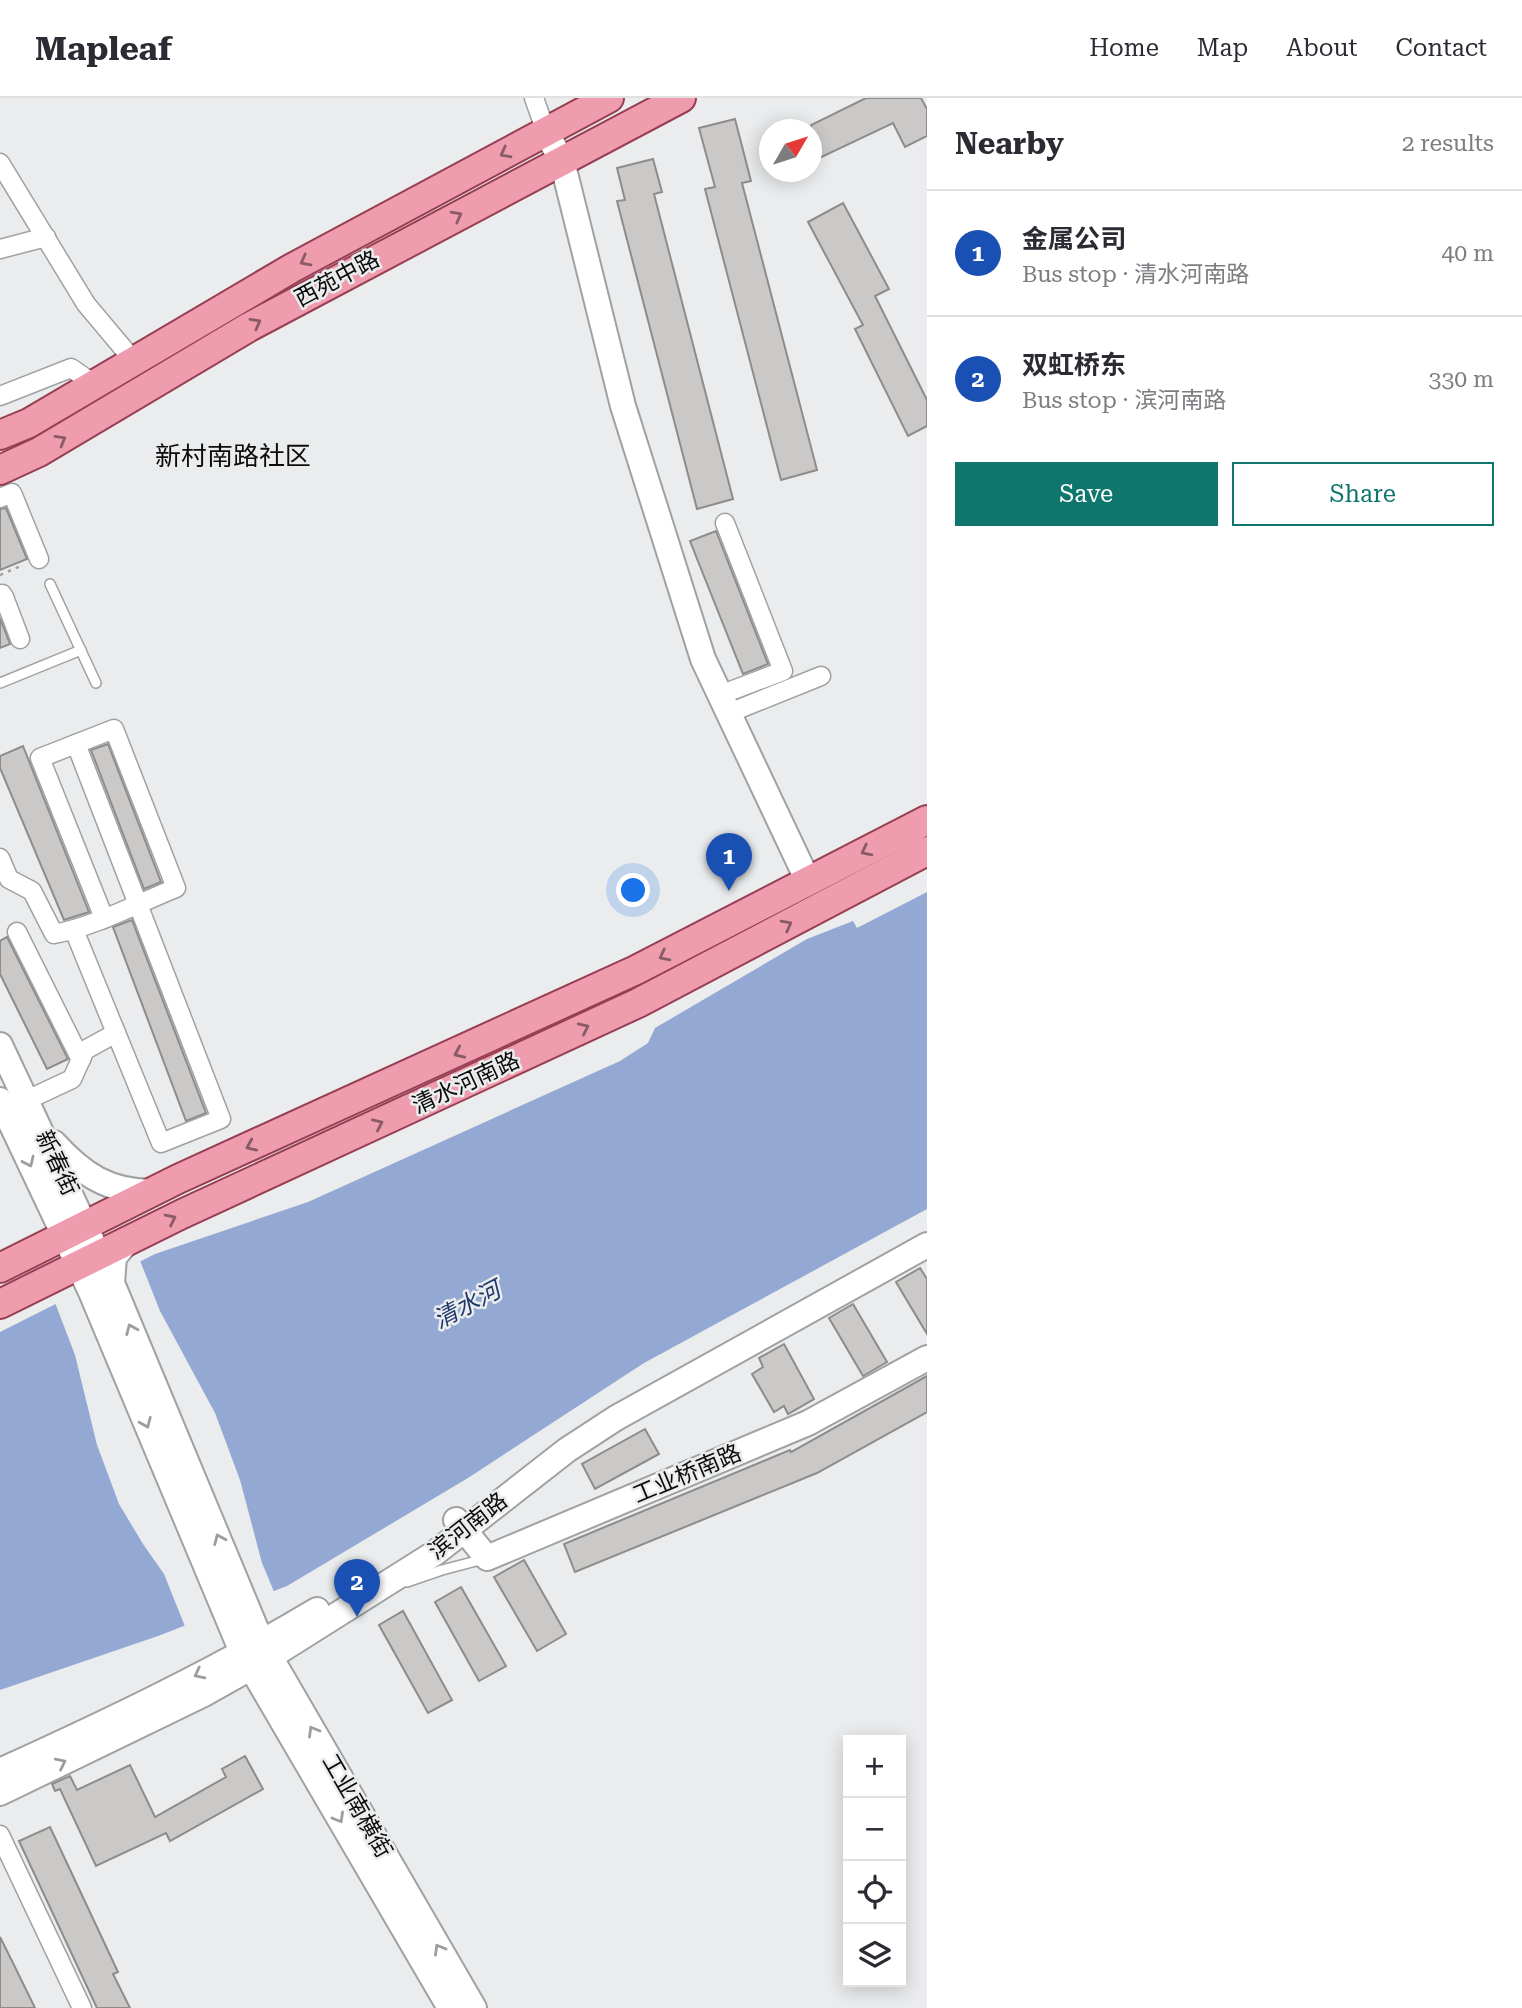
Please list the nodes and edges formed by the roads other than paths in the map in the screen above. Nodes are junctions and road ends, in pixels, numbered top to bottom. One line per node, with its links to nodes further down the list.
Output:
1 (534, 98): 4 (street)
2 (608, 98): 4 (main road, 西苑中路)
3 (681, 98): 5 (main road, 西苑中路)
4 (546, 132): 5 (main road); 9 (main road, 西苑中路, one-way to 9)
5 (562, 161): 13 (main road, 西苑中路, one-way to 5); 24 (main road)
6 (0, 163): 7 (street)
7 (46, 237): 8 (street); 9 (street)
8 (0, 249)
9 (133, 360): 10 (main road, 西苑中路)
10 (94, 384): 11 (street); 12 (main road, 西苑中路)
11 (0, 396)
12 (0, 435)
13 (0, 470)
14 (0, 498): 16 (street)
15 (725, 523): 24 (street)
16 (39, 559)
17 (50, 584): 20 (lane)
18 (0, 594): 19 (street)
19 (20, 639)
20 (80, 650): 22 (lane); 23 (lane)
21 (821, 677): 24 (street)
22 (0, 683)
23 (96, 683)
24 (724, 704): 29 (main road)
25 (76, 744): 30 (street); 30 (street); 31 (street)
26 (927, 820): 29 (main road, 清水河南路, one-way to 29)
27 (927, 851): 44 (main road, 清水河南路, one-way to 27)
28 (0, 858): 32 (street)
29 (808, 881): 40 (main road, 清水河南路, one-way to 40)
30 (139, 903): 31 (street); 34 (street)
31 (104, 918): 32 (street)
32 (74, 930): 34 (street)
33 (18, 932): 36 (street)
34 (116, 1033): 36 (street)
35 (0, 1045): 38 (main road, 新春街)
36 (80, 1060): 38 (street)
37 (0, 1100): 41 (main road, 新春街, one-way to 41)
38 (27, 1100): 39 (main road, 新春街)
39 (40, 1128): 40 (main road); 42 (main road, 新春街)
40 (153, 1192): 42 (main road, 清水河南路)
41 (46, 1198): 42 (main road, 新春街); 47 (main road)
42 (75, 1231): 46 (main road, 新春街); 47 (main road, 清水河南路)
43 (927, 1234): 52 (main road, 滨河南路)
44 (129, 1240): 46 (main road, 清水河南路); 49 (main road)
45 (927, 1245): 52 (main road, 滨河南路)
46 (89, 1260): 48 (main road, 清水河南路); 49 (main road, 新春街)
47 (9, 1263)
48 (51, 1279): 49 (main road); 50 (main road, 清水河南路)
49 (102, 1287): 55 (main road, 新春街)
50 (0, 1304)
51 (927, 1358): 53 (main road, 工业桥南路)
52 (460, 1525): 53 (main road); 54 (main road, 滨河南路); 56 (main road, 滨河南路)
53 (487, 1558): 54 (lane)
54 (369, 1596): 56 (main road, 滨河南路)
55 (234, 1605): 56 (main road, 工业南横街)
56 (256, 1655): 57 (main road, 滨河南路, one-way to 57); 58 (main road, 滨河南路, one-way to 56); 61 (main road, 工业南横街, one-way to 61); 62 (main road, 工业南横街, one-way to 56)
57 (0, 1771)
58 (0, 1793)
59 (0, 1835): 60 (street)
60 (82, 2008)
61 (450, 2008)
62 (474, 2008)

